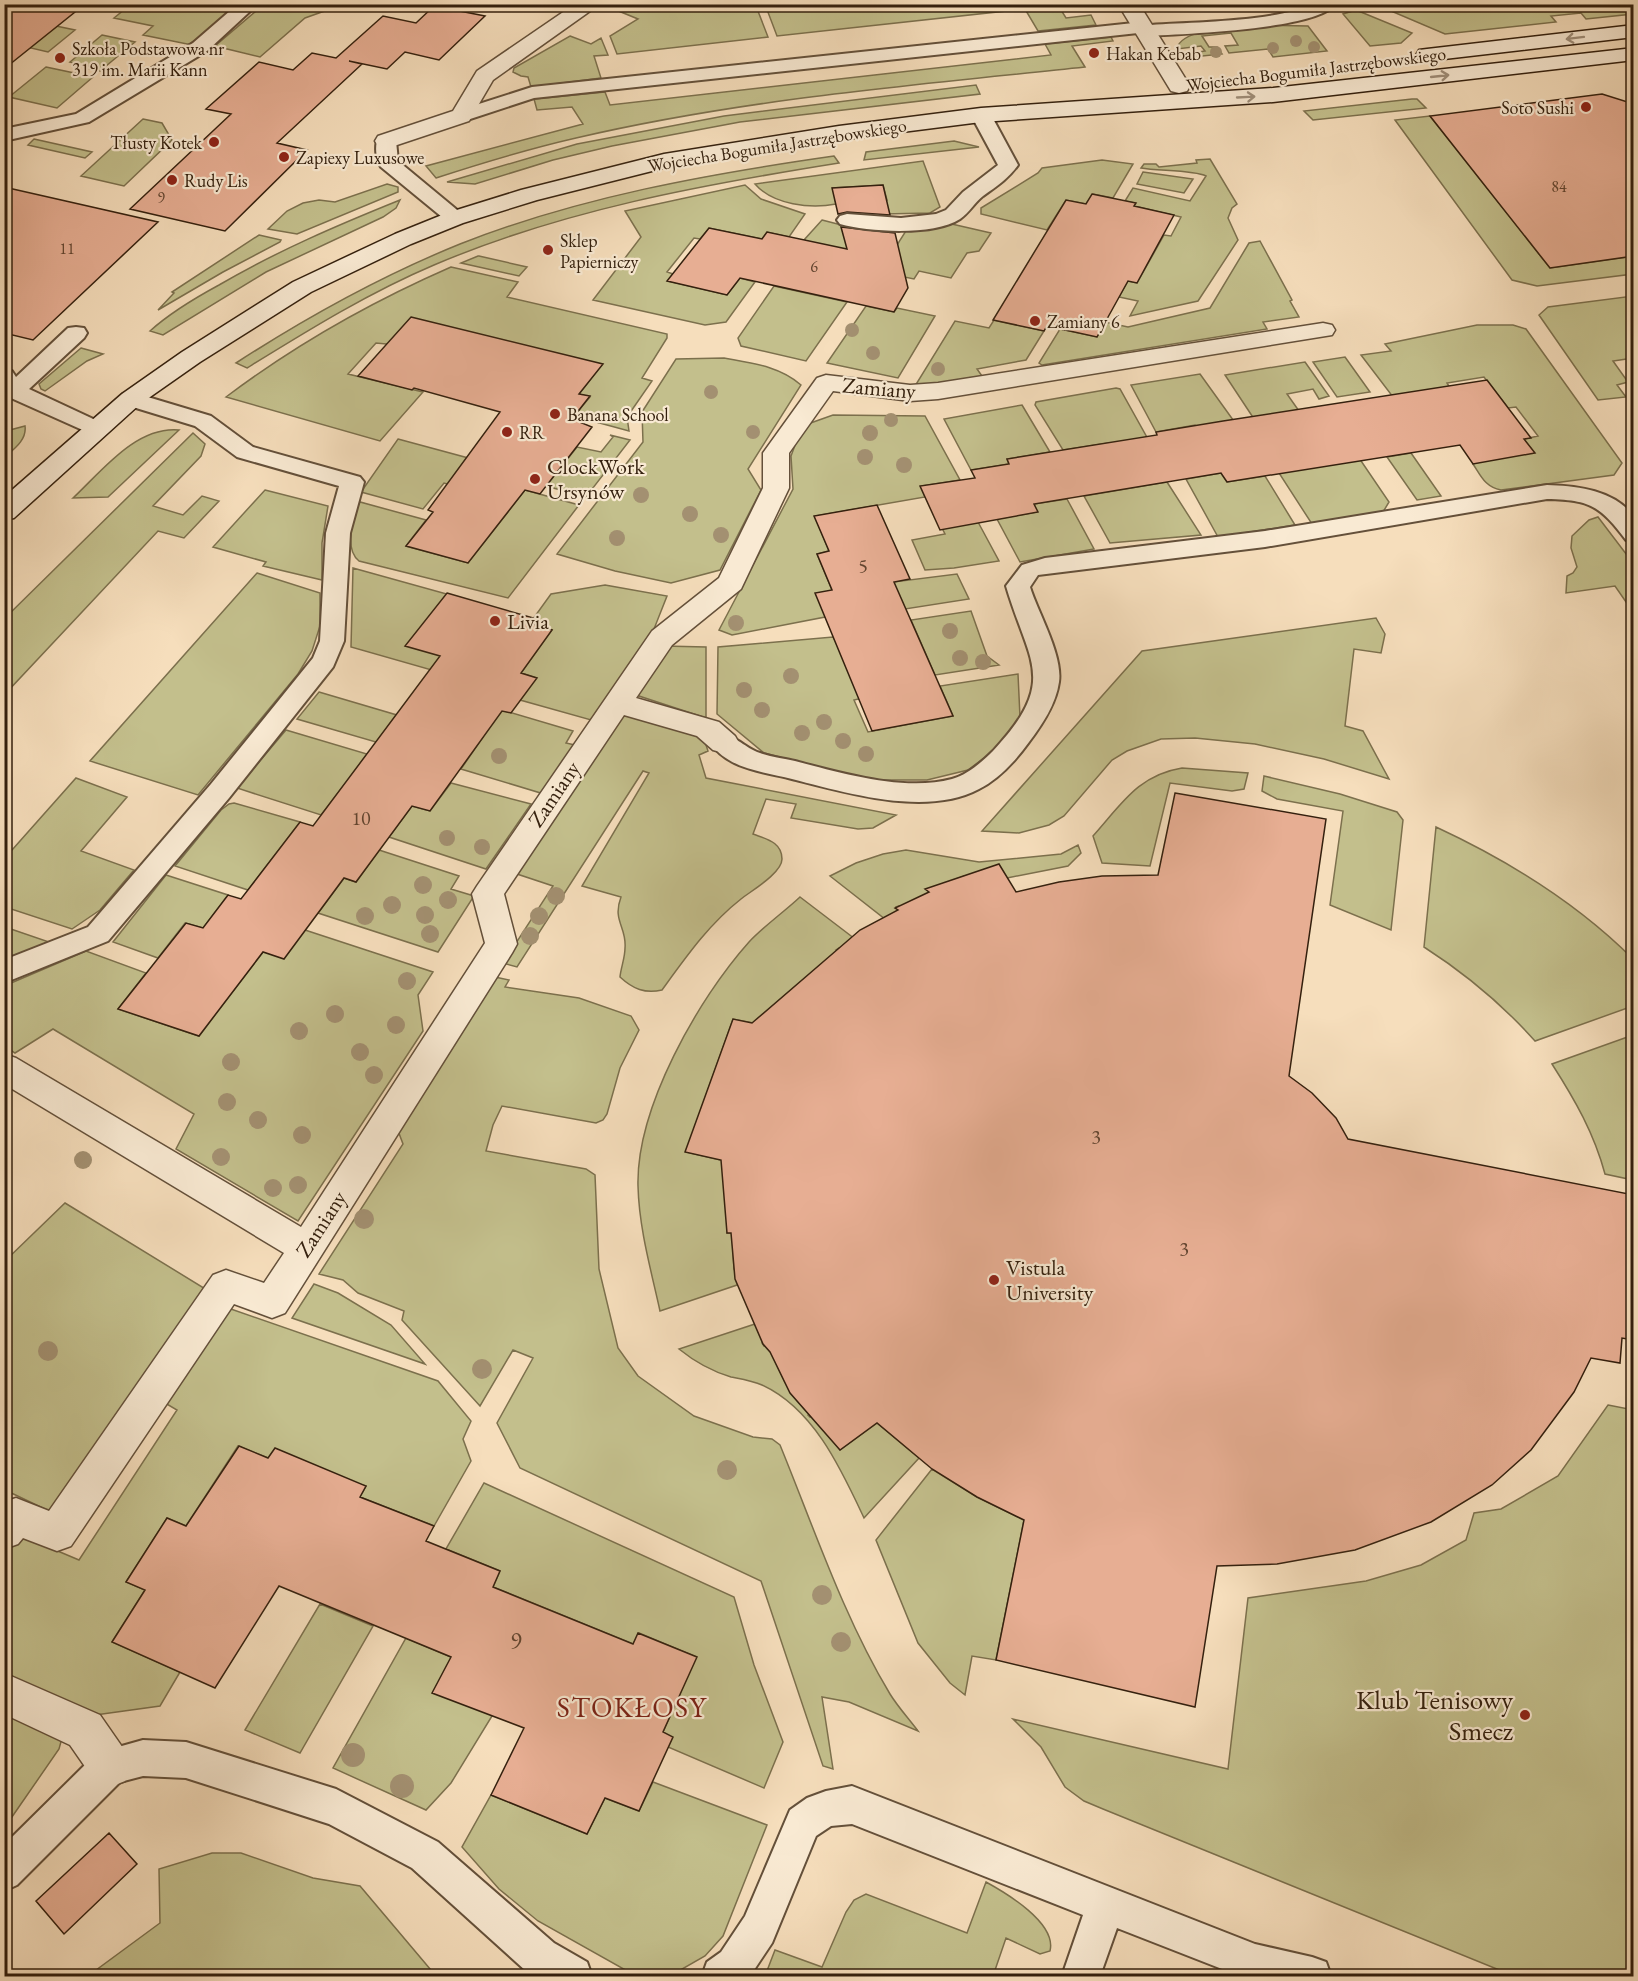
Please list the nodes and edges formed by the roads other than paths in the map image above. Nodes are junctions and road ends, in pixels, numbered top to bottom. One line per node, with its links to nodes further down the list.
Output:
1 (249, 4): 13 (lane)
2 (590, 4): 12 (street)
3 (1128, 4): 5 (street)
4 (1327, 4): 5 (lane)
5 (1144, 29): 10 (street); 12 (lane)
6 (1634, 31): 8 (street, Wojciecha Bogumiła Jastrzębowskiego, one-way to 8)
7 (1634, 54): 10 (street, Wojciecha Bogumiła Jastrzębowskiego, one-way to 7)
8 (1410, 57)
9 (1247, 76): 10 (street, Wojciecha Bogumiła Jastrzębowskiego)
10 (1184, 93): 11 (street, Wojciecha Bogumiła Jastrzębowskiego)
11 (990, 115): 15 (street, Wojciecha Bogumiła Jastrzębowskiego); 16 (lane)
12 (461, 116): 14 (street)
13 (4, 135)
14 (386, 141): 15 (lane)
15 (455, 218): 20 (street, Wojciecha Bogumiła Jastrzębowskiego)
16 (847, 220)
17 (1323, 330): 24 (street, Zamiany)
18 (76, 333): 19 (lane)
19 (8, 386): 21 (lane)
20 (131, 399): 21 (street, Wojciecha Bogumiła Jastrzębowskiego); 26 (lane)
21 (96, 429): 22 (street, Wojciecha Bogumiła Jastrzębowskiego)
22 (4, 512)
23 (1634, 535): 25 (lane)
24 (617, 703): 25 (street); 28 (street, Zamiany)
25 (724, 743)
26 (4, 972)
27 (4, 1067): 28 (street)
28 (306, 1248): 29 (street, Zamiany)
29 (4, 1531)
30 (4, 1693): 31 (street)
31 (110, 1766): 32 (lane); 34 (lane)
32 (4, 1872)
33 (1106, 1905): 35 (lane); 36 (lane); 37 (lane)
34 (573, 1977)
35 (721, 1977)
36 (1081, 1977)
37 (1312, 1977)

